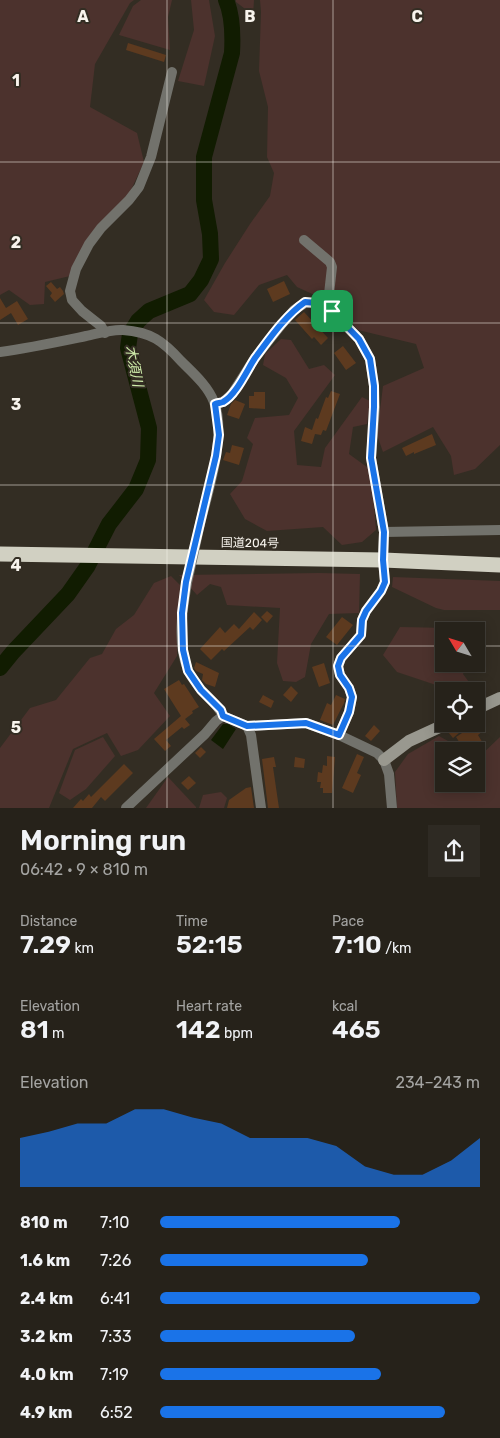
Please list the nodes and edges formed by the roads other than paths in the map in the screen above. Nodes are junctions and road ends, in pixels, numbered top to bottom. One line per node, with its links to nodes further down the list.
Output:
1 (172, 72): 4 (street)
2 (304, 240): 3 (street)
3 (332, 311): 6 (street); 8 (street)
4 (105, 333): 5 (street); 6 (street)
5 (0, 352)
6 (215, 404): 14 (street, bridge)
7 (500, 530): 8 (street)
8 (384, 532): 10 (street)
9 (0, 554): 10 (highway, 国道204号)
10 (383, 560): 11 (highway, 国道204号); 17 (street)
11 (500, 565)
12 (500, 698): 13 (street)
13 (485, 705)
14 (223, 716): 15 (street); 19 (street)
15 (247, 726): 17 (street); 20 (street)
16 (435, 729): 18 (street)
17 (339, 735): 18 (street)
18 (384, 760): 21 (street)
19 (126, 808)
20 (262, 808)
21 (392, 808)

